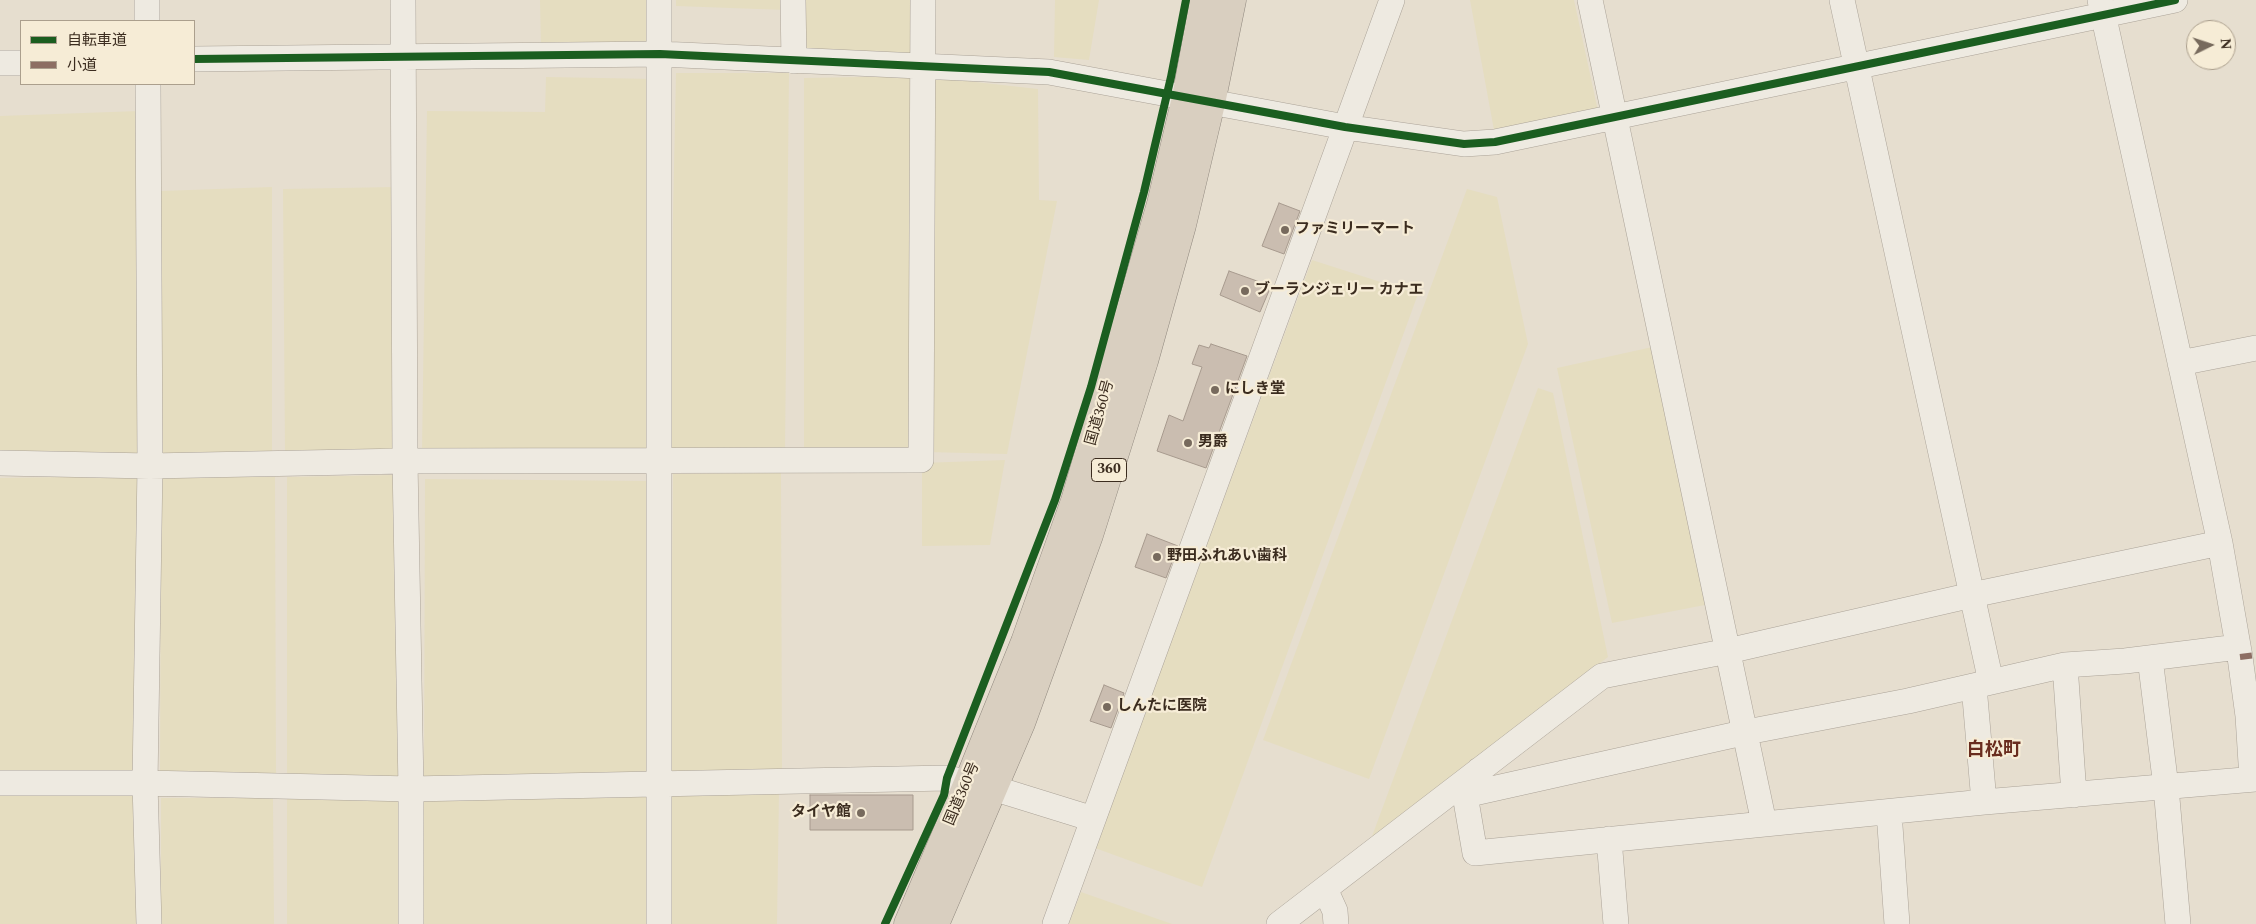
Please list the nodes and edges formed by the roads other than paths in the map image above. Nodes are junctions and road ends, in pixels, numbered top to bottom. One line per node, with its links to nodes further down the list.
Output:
1 (147, 0): 13 (street)
2 (403, 0): 15 (street)
3 (659, 0): 14 (street)
4 (793, 0): 17 (street)
5 (923, 0): 20 (street)
6 (1204, 0): 23 (highway, 国道360号 / 360)
7 (1232, 0): 23 (highway, 国道360号 / 360)
8 (1392, 0): 25 (street)
9 (1590, 0): 24 (street)
10 (1842, 0): 21 (street)
11 (2175, 0): 12 (street)
12 (2102, 8): 21 (street); 27 (street)
13 (147, 20)
14 (660, 54): 15 (street); 17 (street); 28 (street)
15 (403, 57): 16 (street); 29 (street)
16 (195, 59)
17 (794, 61): 20 (street)
18 (0, 63): 19 (street)
19 (20, 63)
20 (924, 68): 23 (street); 28 (street)
21 (1856, 68): 24 (street); 33 (street)
22 (148, 85): 31 (street)
23 (1199, 100): 25 (street); 45 (highway, 国道360号 / 360)
24 (1614, 117): 25 (street); 35 (street)
25 (1345, 127): 52 (street)
26 (2256, 348): 27 (street)
27 (2180, 364): 32 (street)
28 (660, 459): 29 (street); 44 (street)
29 (405, 461): 31 (street); 47 (street)
30 (0, 463): 31 (street)
31 (150, 466): 43 (street)
32 (2220, 543): 33 (street); 34 (street)
33 (1972, 595): 35 (street); 38 (street)
34 (2238, 647): 36 (street); 41 (street)
35 (1728, 651): 39 (street); 40 (street)
36 (2150, 658): 37 (street); 46 (street)
37 (2064, 665): 38 (street); 49 (street)
38 (1982, 684): 39 (street); 50 (street)
39 (1747, 732): 48 (street); 53 (street)
40 (1480, 767): 48 (street); 55 (street)
41 (2254, 779): 46 (street)
42 (0, 783): 43 (street)
43 (145, 783): 47 (street); 56 (street)
44 (660, 785): 45 (street); 47 (street); 58 (street)
45 (981, 786): 52 (street); 59 (highway, 国道360号 / 360); 60 (highway, 国道360号 / 360)
46 (2166, 787): 49 (street); 66 (street)
47 (411, 789): 57 (street)
48 (1465, 794): 54 (street)
49 (2074, 795): 50 (street)
50 (1984, 802): 51 (street)
51 (1889, 812): 53 (street); 65 (street)
52 (1093, 819): 61 (street)
53 (1764, 823): 54 (street)
54 (1609, 839): 64 (street)
55 (1325, 889): 62 (street); 63 (street)
56 (149, 924)
57 (411, 924)
58 (659, 924)
59 (908, 924)
60 (935, 924)
61 (1055, 924)
62 (1279, 924)
63 (1336, 924)
64 (1616, 924)
65 (1898, 924)
66 (2178, 924)

